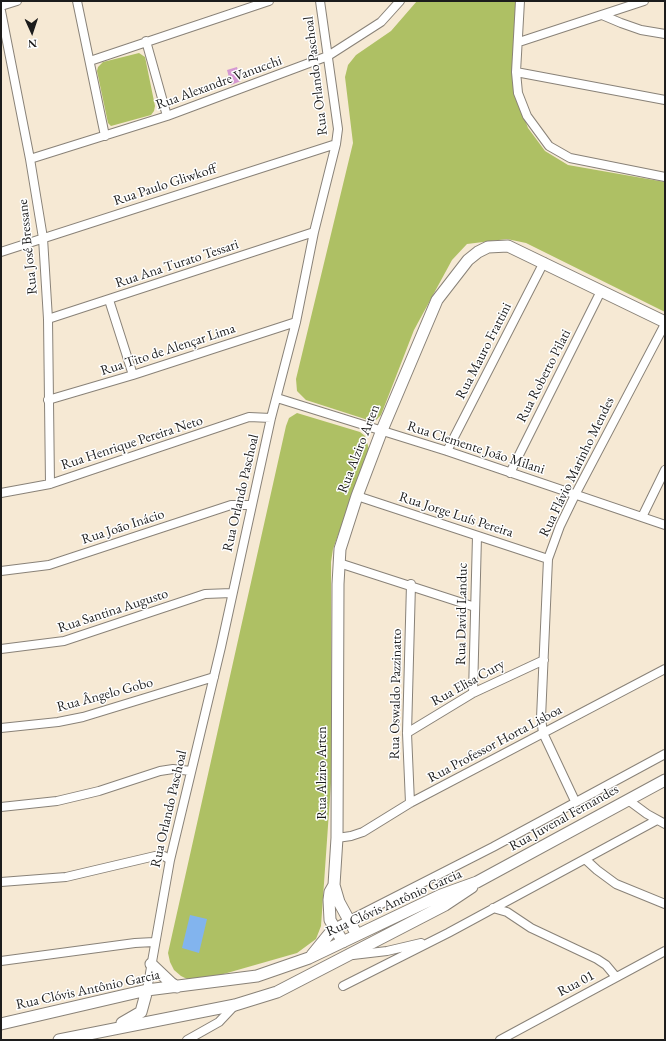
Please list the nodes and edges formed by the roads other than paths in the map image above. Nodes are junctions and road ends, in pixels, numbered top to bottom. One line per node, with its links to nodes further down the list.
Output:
1 (17, 1): 8 (street)
2 (77, 1): 15 (street)
3 (269, 1): 12 (street)
4 (320, 1): 14 (street, Rua Orlando Paschoal)
5 (400, 1): 14 (street, Rua Alexandre Vanucchi)
6 (520, 1): 13 (street)
7 (644, 1): 10 (street)
8 (1, 6)
9 (1, 10): 21 (street, Rua José Bressane)
10 (602, 15): 11 (street); 13 (street)
11 (665, 34)
12 (146, 41): 15 (street); 18 (street)
13 (519, 42): 16 (street)
14 (328, 56): 18 (street, Rua Alexandre Vanucchi); 20 (street, Rua Orlando Paschoal)
15 (90, 61): 19 (street)
16 (516, 72): 17 (street); 22 (street)
17 (665, 100)
18 (167, 116): 19 (street, Rua Alexandre Vanucchi)
19 (105, 136): 21 (street, Rua Alexandre Vanucchi)
20 (336, 144): 23 (street, Rua Orlando Paschoal); 24 (street, Rua Paulo Gliwkoff)
21 (30, 159): 24 (street, Rua José Bressane)
22 (665, 177)
23 (314, 232): 28 (street, Rua Ana Turato Tessari); 30 (street, Rua Orlando Paschoal)
24 (43, 238): 25 (street, Rua Paulo Gliwkoff); 29 (street, Rua José Bressane)
25 (1, 252)
26 (544, 262): 27 (main road, Rua Alziro Arten); 36 (main road, Rua Alziro Arten); 37 (street, Rua Mauro Frattini)
27 (601, 291): 31 (main road, Rua Alziro Arten); 39 (street, Rua Roberto Pilati)
28 (109, 300): 29 (street, Rua Ana Turato Tessari); 32 (street)
29 (48, 319): 34 (street, Rua José Bressane)
30 (296, 322): 32 (street, Rua Tito de Alençar Lima); 33 (street, Rua Orlando Paschoal)
31 (665, 323): 42 (street, Rua Flávio Marinho Mendes)
32 (133, 375): 34 (street, Rua Tito de Alençar Lima)
33 (277, 398): 35 (street, Rua Orlando Paschoal); 36 (street, Rua Clemente João Milani)
34 (48, 400): 40 (street, Rua José Bressane)
35 (271, 418): 40 (street, Rua Henrique Pereira Neto); 44 (street, Rua Orlando Paschoal)
36 (382, 430): 37 (street, Rua Clemente João Milani); 43 (main road, Rua Alziro Arten)
37 (447, 451): 39 (street, Rua Clemente João Milani)
38 (665, 470): 45 (street)
39 (510, 473): 42 (street, Rua Clemente João Milani)
40 (50, 484): 41 (street, Rua Henrique Pereira Neto)
41 (1, 493)
42 (575, 494): 45 (street, Rua Clemente João Milani); 48 (street, Rua Flávio Marinho Mendes)
43 (357, 496): 47 (street, Rua Jorge Luís Pereira); 49 (main road, Rua Alziro Arten)
44 (252, 505): 50 (street, Rua João Inácio); 52 (street, Rua Orlando Paschoal)
45 (642, 517): 46 (street, Rua Clemente João Milani)
46 (665, 525)
47 (477, 536): 48 (street, Rua Jorge Luís Pereira); 53 (street, Rua David Landuc)
48 (548, 558): 55 (street, Rua Flávio Marinho Mendes)
49 (339, 563): 51 (street); 71 (main road, Rua Alziro Arten)
50 (1, 571)
51 (411, 584): 53 (street); 60 (street, Rua Oswaldo Pazzinatto)
52 (232, 593): 54 (street, Rua Santina Augusto); 57 (street, Rua Orlando Paschoal)
53 (475, 607): 58 (street, Rua David Landuc)
54 (1, 649)
55 (544, 660): 58 (street, Rua Elisa Cury); 61 (street, Rua Flávio Marinho Mendes)
56 (665, 669): 61 (street, Rua Professor Horta Lisboa)
57 (214, 677): 59 (street, Rua Ângelo Gobo); 63 (street, Rua Orlando Paschoal)
58 (474, 693): 60 (street, Rua Elisa Cury)
59 (1, 728)
60 (407, 733): 67 (street, Rua Oswaldo Pazzinatto)
61 (543, 733): 66 (street); 67 (street, Rua Professor Horta Lisboa)
62 (665, 754): 66 (street, Rua Juvenal Fernandes)
63 (191, 771): 68 (street); 73 (street, Rua Orlando Paschoal)
64 (665, 780): 65 (main road, Rua Juvenal Fernandes)
65 (628, 800): 69 (street); 75 (main road, Rua Juvenal Fernandes)
66 (575, 801): 79 (street, Rua Juvenal Fernandes)
67 (410, 803): 71 (street, Rua Professor Horta Lisboa)
68 (1, 807)
69 (657, 820): 70 (street); 72 (street)
70 (665, 824)
71 (337, 838): 76 (main road, Rua Alziro Arten)
72 (585, 858): 77 (street); 78 (street)
73 (170, 860): 74 (street); 83 (street, Rua Orlando Paschoal)
74 (1, 882)
75 (477, 882): 82 (main road, Rua Clóvis Antônio Garcia); 85 (main road, Rua Clóvis Antônio Garcia)
76 (334, 885): 79 (main road, Rua Alziro Arten); 80 (main road, Rua Alziro Arten)
77 (665, 904)
78 (493, 908): 81 (street); 91 (street)
79 (348, 921): 80 (street, Rua Juvenal Fernandes); 82 (main road, Rua Alziro Arten)
80 (334, 928): 84 (main road, Rua Alziro Arten); 88 (main road)
81 (448, 933): 87 (street); 92 (street)
82 (356, 939): 84 (main road, Rua Clóvis Antônio Garcia); 85 (main road); 87 (main road)
83 (154, 942): 89 (street); 90 (street, Rua Orlando Paschoal)
84 (343, 942): 88 (main road, Rua Clóvis Antônio Garcia)
85 (372, 943): 87 (main road, Rua Clóvis Antônio Garcia)
86 (665, 951): 91 (street, Rua 01)
87 (349, 955): 95 (main road, Rua Clóvis Antônio Garcia)
88 (310, 958): 93 (main road, Rua Clóvis Antônio Garcia)
89 (1, 962)
90 (151, 964): 93 (main road); 94 (street, Rua Orlando Paschoal)
91 (616, 977): 100 (street, Rua 01)
92 (343, 986)
93 (177, 987): 94 (main road, Rua Clóvis Antônio Garcia)
94 (147, 990): 96 (main road, Rua Clóvis Antônio Garcia); 97 (main road)
95 (235, 1005): 97 (main road, Rua Clóvis Antônio Garcia); 99 (street)
96 (1, 1024)
97 (111, 1028): 98 (main road, Rua Clóvis Antônio Garcia)
98 (59, 1040)
99 (187, 1040)
100 (500, 1040)

